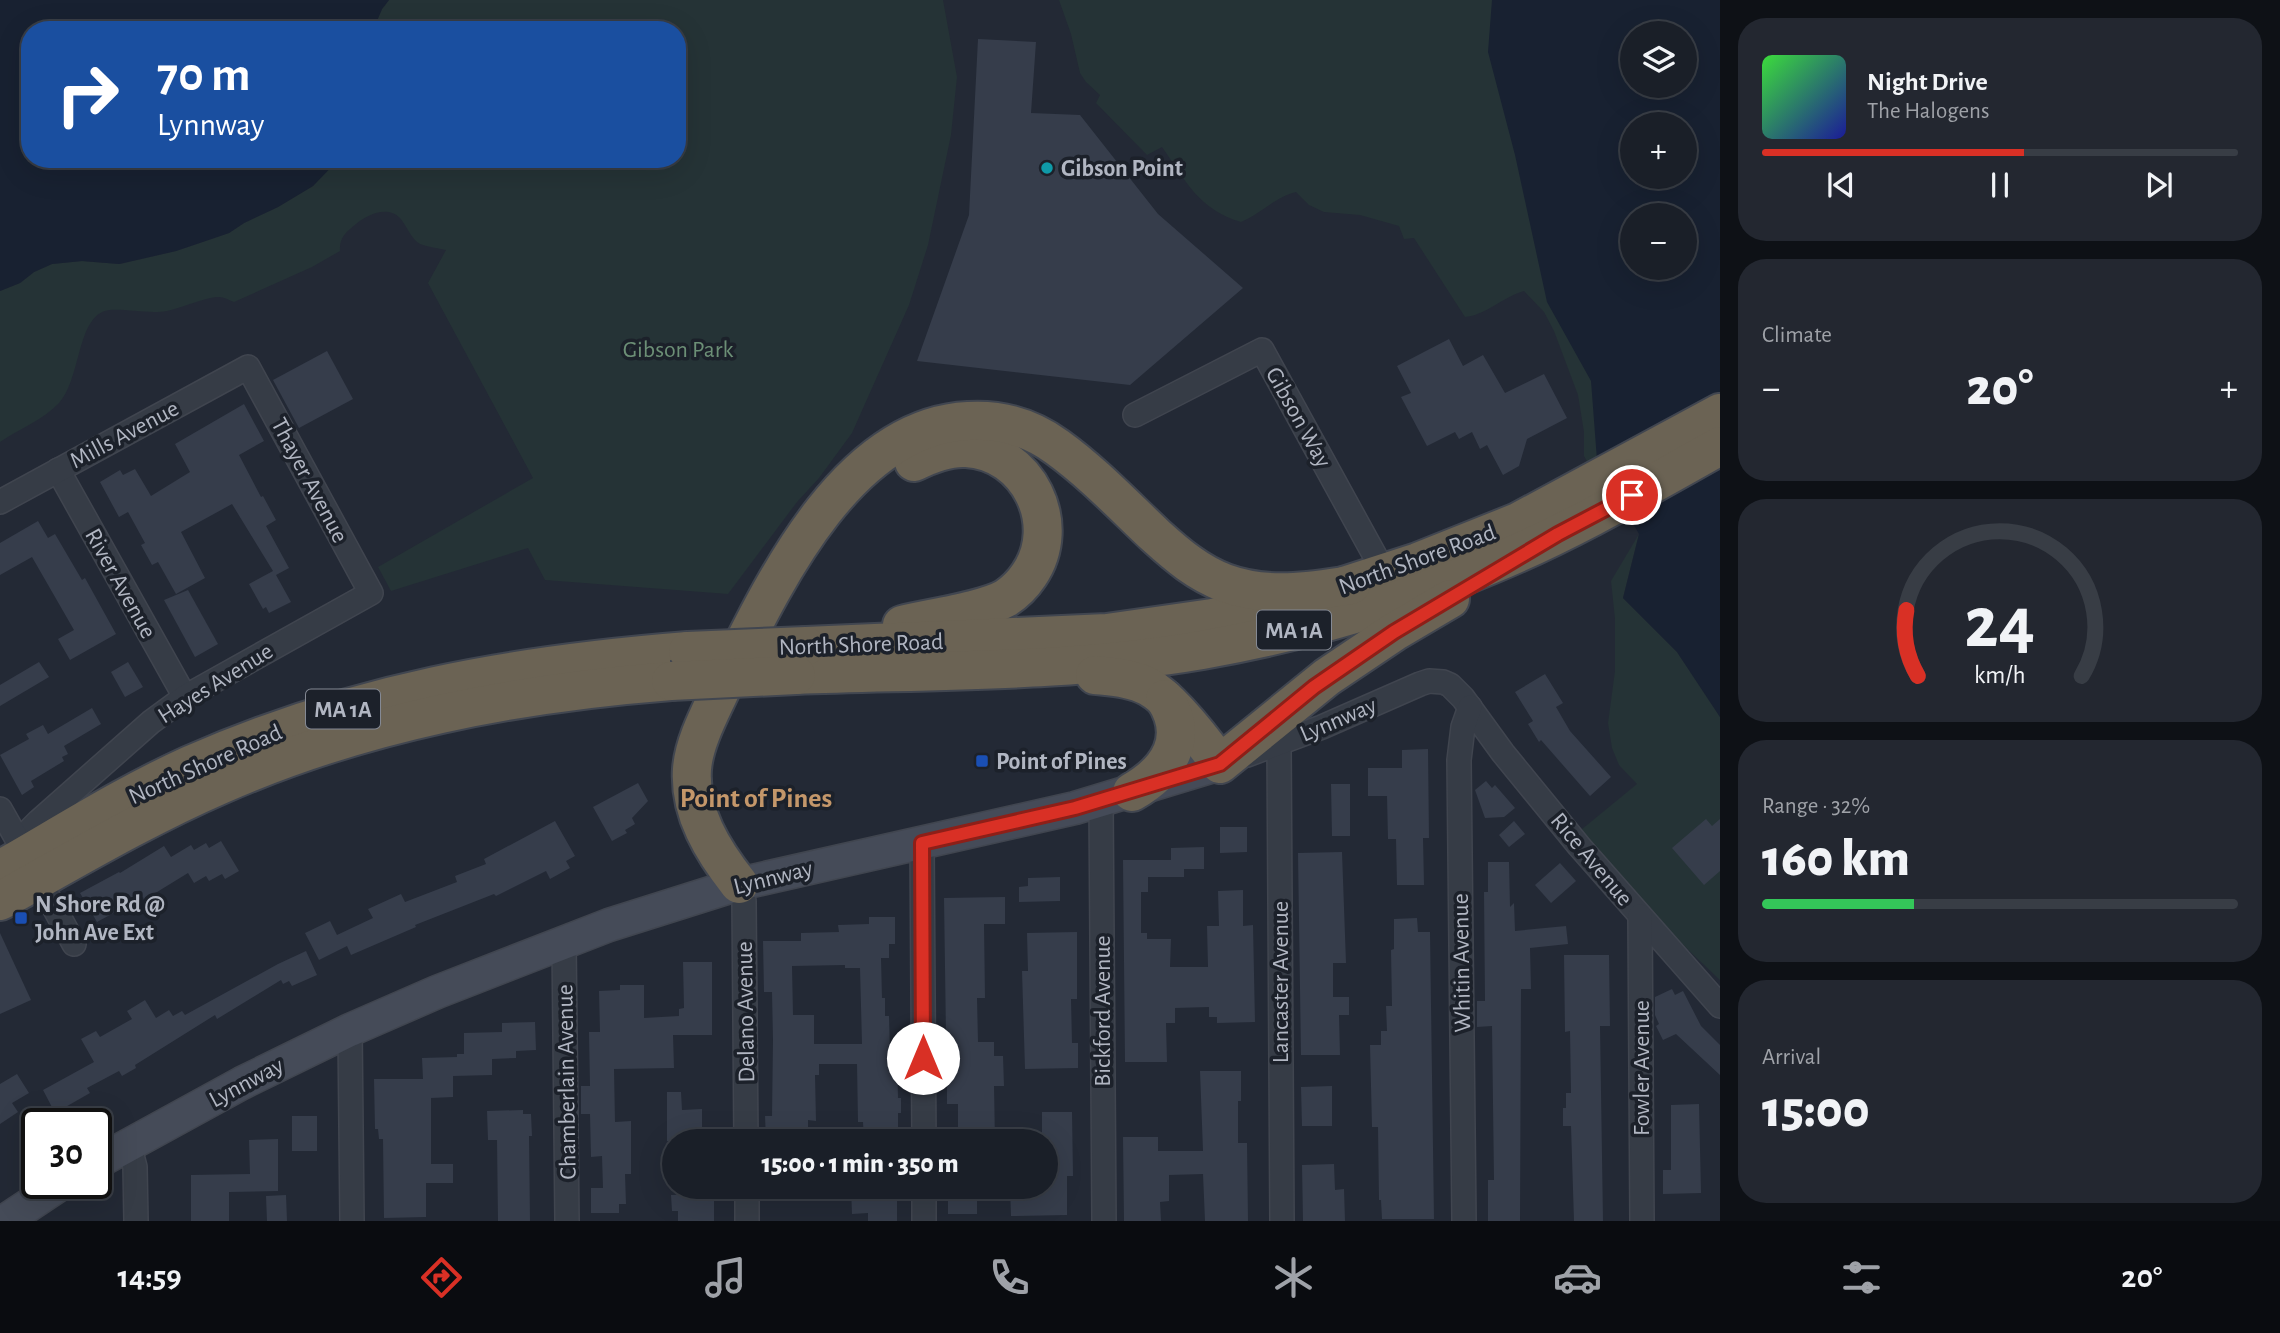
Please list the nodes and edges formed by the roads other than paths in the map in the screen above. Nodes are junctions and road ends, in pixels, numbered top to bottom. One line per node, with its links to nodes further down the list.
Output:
1 (248, 367): 5 (street, Mills Avenue); 10 (street, Thayer Avenue)
2 (1720, 414): 6 (highway, North Shore Road / MA 1A)
3 (1135, 415): 9 (street, Gibson Way)
4 (1720, 446): 6 (highway, North Shore Road / MA 1A)
5 (58, 470): 7 (street, Mills Avenue); 13 (street, River Avenue)
6 (1603, 494): 8 (highway, North Shore Road / MA 1A); 9 (highway, North Shore Road / MA 1A)
7 (0, 502)
8 (1558, 534): 12 (highway, North Shore Road / MA 1A); 17 (highway)
9 (1368, 579): 11 (highway, North Shore Road / MA 1A); 22 (highway)
10 (371, 593): 13 (street, Hayes Avenue)
11 (801, 661): 12 (highway, North Shore Road / MA 1A); 21 (highway, North Shore Road / MA 1A, bridge); 22 (highway)
12 (1017, 667): 14 (highway)
13 (185, 696): 21 (street, Hayes Avenue)
14 (1165, 699): 17 (highway); 18 (highway)
15 (1470, 707): 16 (street, Lynnway); 24 (street, Rice Avenue); 44 (street, Whitin Avenue)
16 (1279, 743): 17 (street, Lynnway); 43 (street, Lancaster Avenue)
17 (1220, 764): 18 (main road, Lynnway)
18 (1117, 796): 20 (main road, Lynnway); 42 (street, Bickford Avenue)
19 (0, 808): 21 (street)
20 (922, 843): 22 (main road, Lynnway); 30 (street)
21 (22, 868): 23 (highway, North Shore Road / MA 1A); 26 (street)
22 (739, 884): 25 (main road, Lynnway); 29 (street, Delano Avenue)
23 (0, 901)
24 (1640, 916): 27 (street, Rice Avenue); 45 (street, Fowler Avenue)
25 (564, 942): 28 (main road, Lynnway); 39 (street, Chamberlain Avenue)
26 (74, 944)
27 (1720, 1006)
28 (349, 1030): 31 (main road, Lynnway); 38 (street)
29 (746, 1129)
30 (924, 1129)
31 (129, 1144): 32 (main road, Lynnway); 37 (street)
32 (112, 1154)
33 (38, 1199): 36 (main road)
34 (747, 1199): 40 (street)
35 (924, 1199): 41 (street)
36 (5, 1221)
37 (136, 1221)
38 (352, 1221)
39 (567, 1221)
40 (747, 1221)
41 (924, 1221)
42 (1104, 1221)
43 (1282, 1221)
44 (1464, 1221)
45 (1642, 1221)

